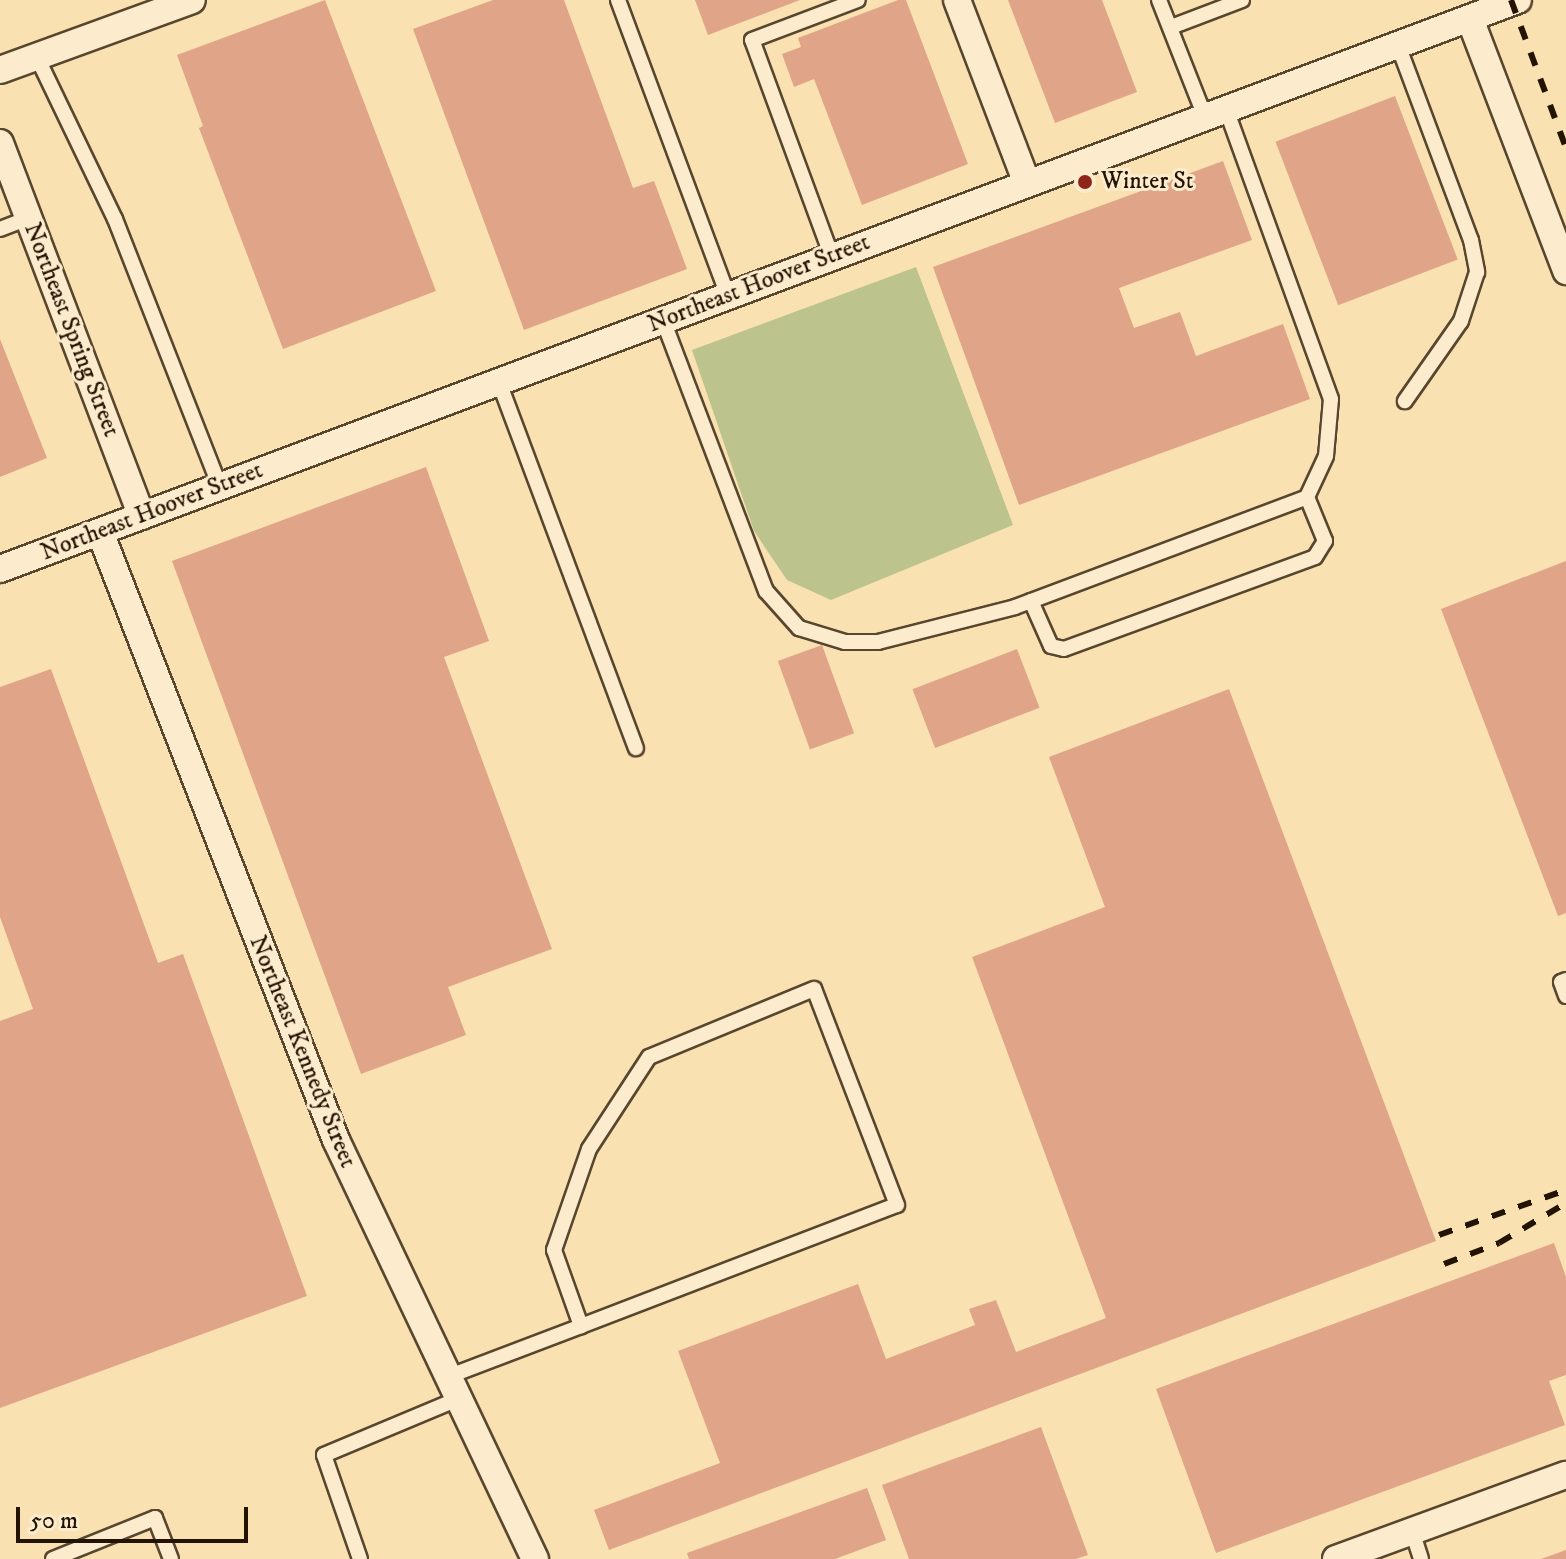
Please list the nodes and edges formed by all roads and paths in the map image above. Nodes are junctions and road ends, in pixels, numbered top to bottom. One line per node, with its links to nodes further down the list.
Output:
1 (192, 0): 11 (street)
2 (618, 0): 20 (lane)
3 (858, 0): 18 (lane)
4 (957, 0): 15 (street)
5 (1159, 0): 9 (lane)
6 (1242, 0): 9 (lane)
7 (1518, 0): 8 (street, Northeast Hoover Street)
8 (1470, 19): 10 (street, Northeast Hoover Street); 19 (street)
9 (1171, 27): 13 (lane)
10 (1398, 45): 13 (street, Northeast Hoover Street); 23 (lane)
11 (37, 57): 12 (street); 24 (lane)
12 (0, 70)
13 (1215, 113): 15 (street, Northeast Hoover Street); 25 (lane)
14 (0, 143): 16 (street, Northeast Spring Street)
15 (1027, 183): 18 (street, Northeast Hoover Street)
16 (28, 218): 17 (lane); 26 (street, Northeast Spring Street)
17 (0, 229)
18 (832, 257): 20 (street, Northeast Hoover Street)
19 (1566, 271)
20 (728, 296): 21 (street, Northeast Hoover Street)
21 (663, 320): 22 (street, Northeast Hoover Street); 29 (lane)
22 (499, 382): 24 (street, Northeast Hoover Street); 30 (lane)
23 (1405, 401)
24 (220, 487): 26 (street, Northeast Hoover Street)
25 (1307, 497): 29 (lane); 29 (lane)
26 (142, 516): 27 (street, Northeast Hoover Street)
27 (100, 532): 28 (street, Northeast Hoover Street); 34 (street, Northeast Kennedy Street)
28 (0, 569)
29 (1031, 601)
30 (636, 748)
31 (1566, 980): 32 (lane)
32 (1566, 996)
33 (581, 1326): 33 (lane); 34 (lane)
34 (452, 1388): 39 (lane); 40 (street, Northeast Kennedy Street)
35 (1566, 1475): 36 (street)
36 (1412, 1531): 41 (street); 42 (lane)
37 (53, 1559): 38 (lane)
38 (171, 1559)
39 (360, 1559)
40 (535, 1559)
41 (1336, 1559)
42 (1421, 1559)

